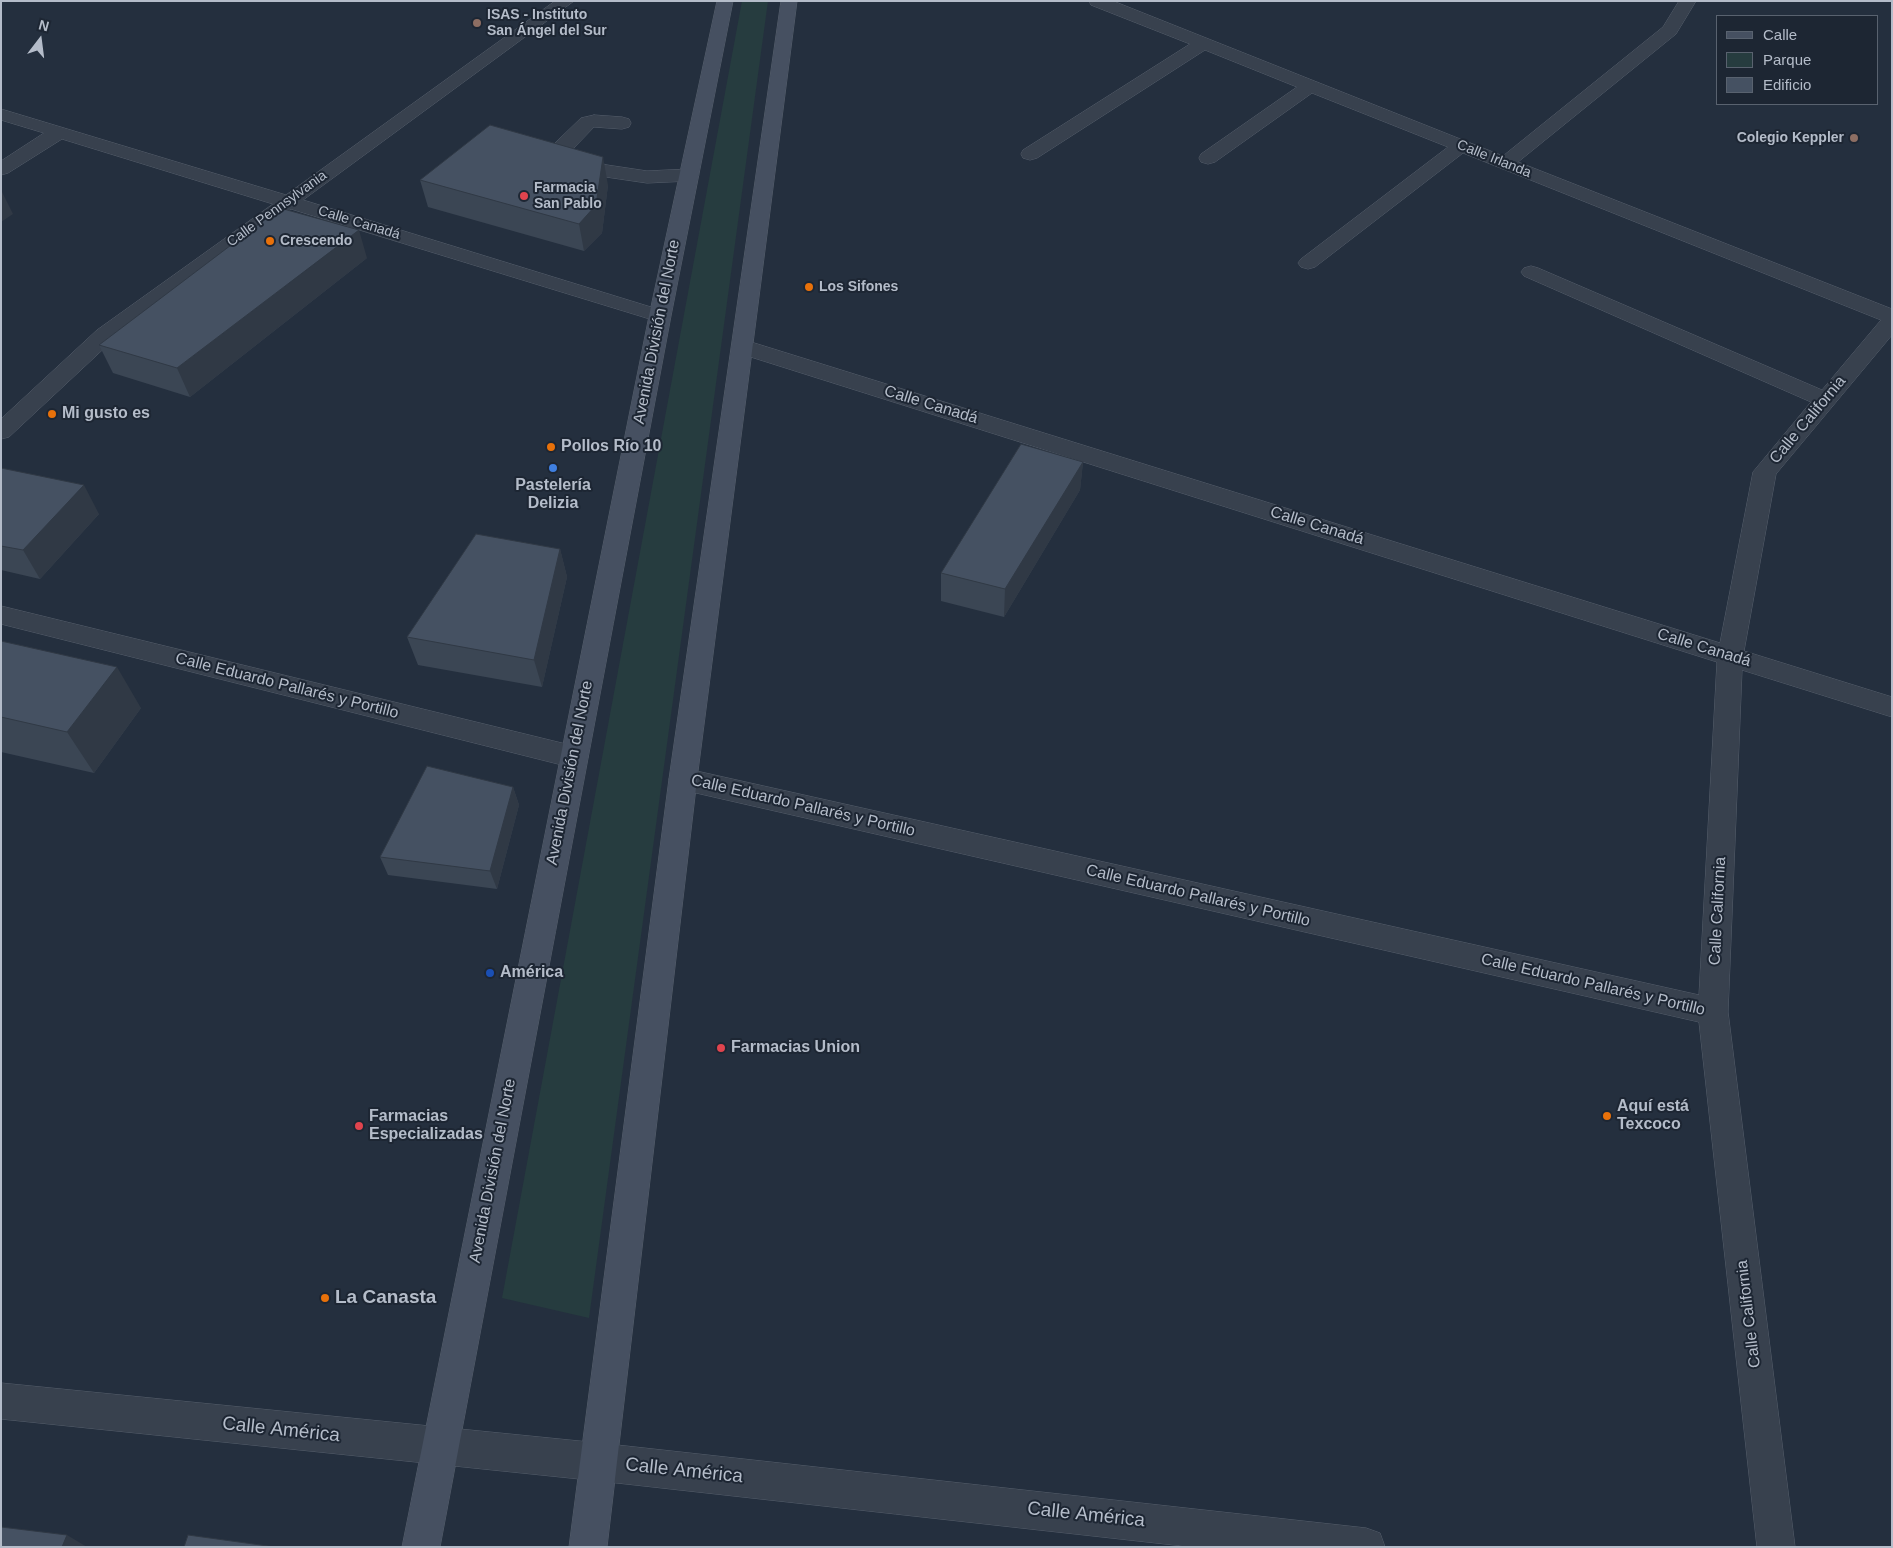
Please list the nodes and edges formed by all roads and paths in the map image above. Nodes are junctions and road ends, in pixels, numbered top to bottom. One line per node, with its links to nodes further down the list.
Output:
1 (566, 1): 17 (street, Calle Pennsylvania)
2 (726, 1): 16 (main road, Avenida División del Norte)
3 (789, 1): 23 (main road)
4 (1097, 1): 6 (street, Calle Irlanda)
5 (1688, 1): 14 (street)
6 (1204, 43): 7 (street, Calle Irlanda); 12 (street)
7 (1310, 86): 11 (street, Calle Irlanda); 13 (street)
8 (1, 114): 10 (street, Calle Canadá)
9 (622, 123): 16 (street)
10 (59, 132): 15 (street); 17 (street, Calle Canadá)
11 (1461, 146): 14 (street, Calle Irlanda); 18 (street)
12 (1030, 154)
13 (1208, 158)
14 (1505, 163): 21 (street, Calle Irlanda)
15 (1, 169)
16 (689, 174): 20 (main road, Avenida División del Norte)
17 (288, 201): 20 (street, Calle Canadá); 25 (street, Calle Pennsylvania)
18 (1308, 262)
19 (1531, 272): 24 (street)
20 (660, 316): 29 (main road, Avenida División del Norte)
21 (1892, 317)
22 (1892, 321): 24 (street, Calle California)
23 (743, 346): 27 (street, Calle Canadá); 30 (main road)
24 (1825, 400): 27 (street, Calle California)
25 (1, 432)
26 (1, 615): 29 (street, Calle Eduardo Pallarés y Portillo)
27 (1730, 656): 28 (street, Calle Canadá); 31 (street, Calle California)
28 (1892, 707)
29 (574, 757): 33 (main road, Avenida División del Norte)
30 (683, 779): 31 (street, Calle Eduardo Pallarés y Portillo); 34 (main road)
31 (1713, 1012): 38 (street, Calle California)
32 (1, 1401): 33 (street, Calle América)
33 (439, 1447): 34 (street, Calle América); 35 (main road, Avenida División del Norte)
34 (599, 1462): 36 (main road); 37 (street, Calle América)
35 (421, 1547)
36 (588, 1547)
37 (1366, 1547)
38 (1776, 1547)

